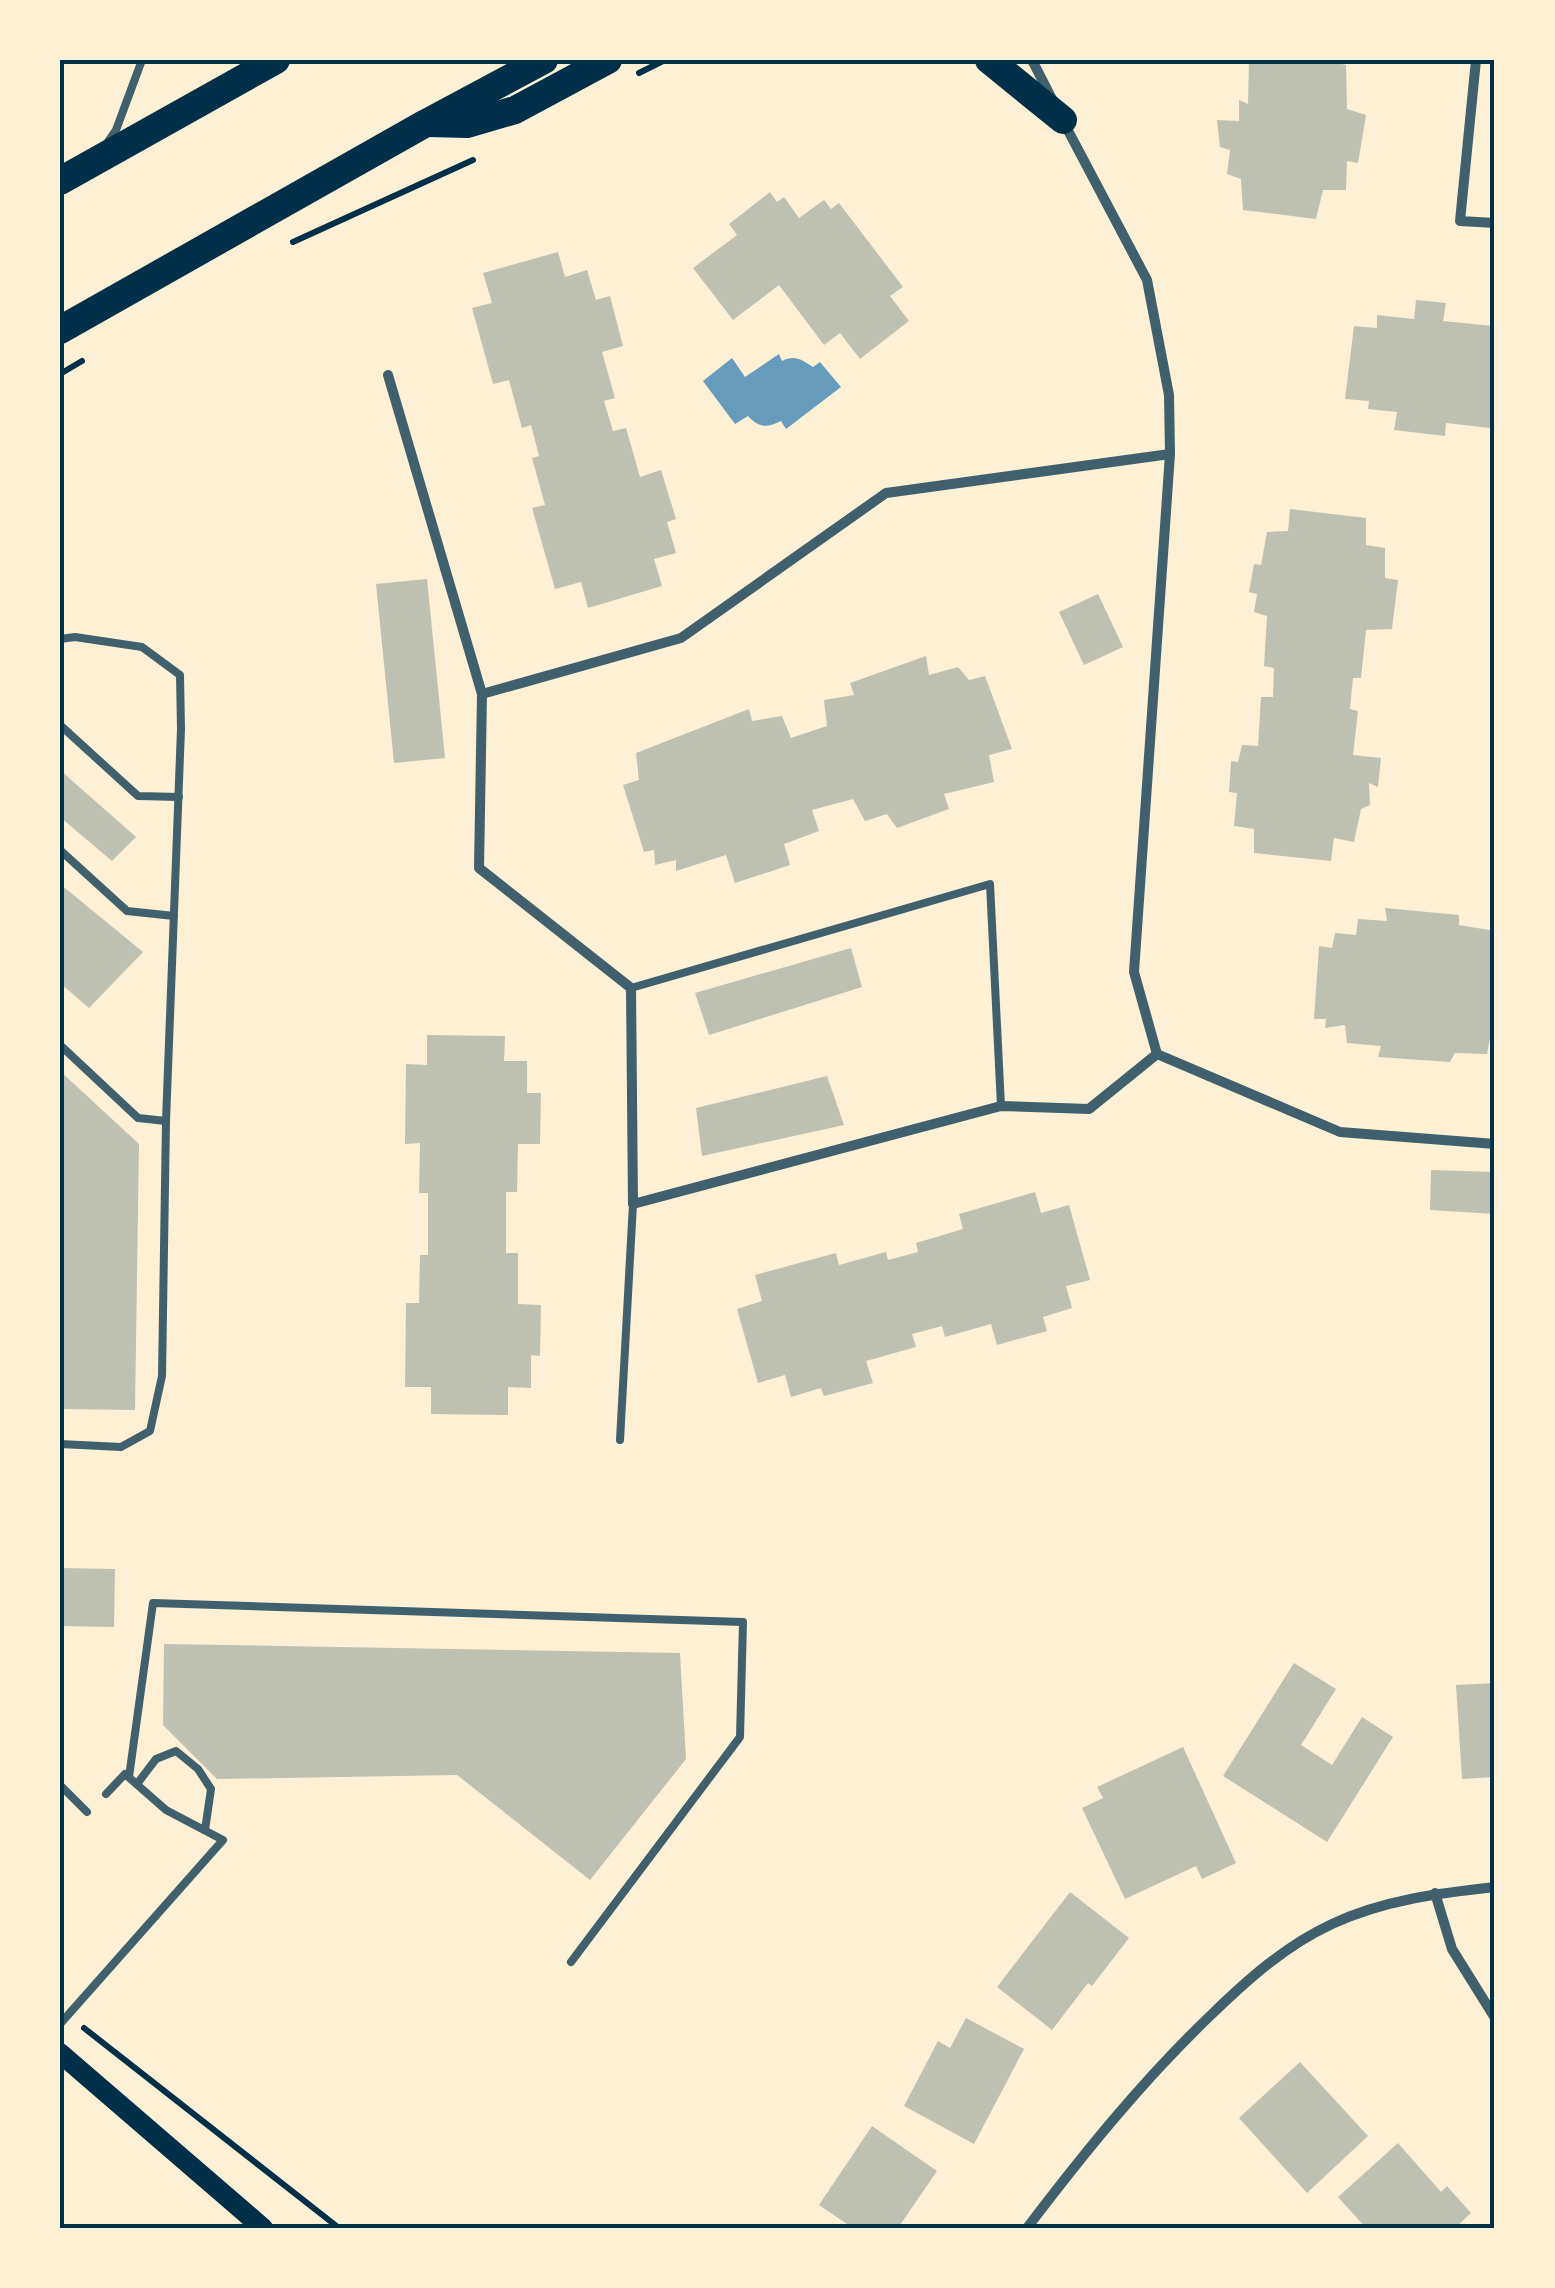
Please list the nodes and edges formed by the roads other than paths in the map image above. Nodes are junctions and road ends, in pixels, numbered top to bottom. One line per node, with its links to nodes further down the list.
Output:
1 (142, 60): 10 (lane)
2 (276, 60): 10 (highway)
3 (544, 60): 9 (highway)
4 (608, 60): 9 (highway)
5 (989, 60): 8 (highway)
6 (1032, 60): 8 (street)
7 (1476, 60): 12 (street)
8 (1063, 120): 15 (street)
9 (426, 122): 13 (highway)
10 (95, 162): 11 (highway)
11 (60, 182)
12 (1495, 223)
13 (60, 330)
14 (388, 376): 17 (street)
15 (1170, 454): 17 (street); 24 (street)
16 (60, 639): 19 (lane)
17 (482, 694): 22 (street)
18 (60, 725): 19 (lane)
19 (179, 796): 21 (lane)
20 (60, 850): 21 (lane)
21 (174, 916): 26 (lane)
22 (631, 988): 25 (lane); 28 (street)
23 (60, 1045): 26 (lane)
24 (1158, 1054): 25 (street); 27 (street)
25 (1002, 1106): 28 (street)
26 (166, 1121): 30 (lane)
27 (1495, 1144)
28 (633, 1204): 29 (lane)
29 (620, 1440)
30 (60, 1444)
31 (133, 1780): 33 (lane); 35 (lane); 35 (lane); 38 (lane)
32 (60, 1785): 34 (lane)
33 (106, 1794)
34 (88, 1812)
35 (205, 1830): 40 (lane)
36 (1495, 1887): 37 (street)
37 (1436, 1893): 39 (street); 43 (street)
38 (572, 1962)
39 (1495, 2018)
40 (60, 2024)
41 (60, 2053): 42 (main road)
42 (264, 2228)
43 (1027, 2228)

